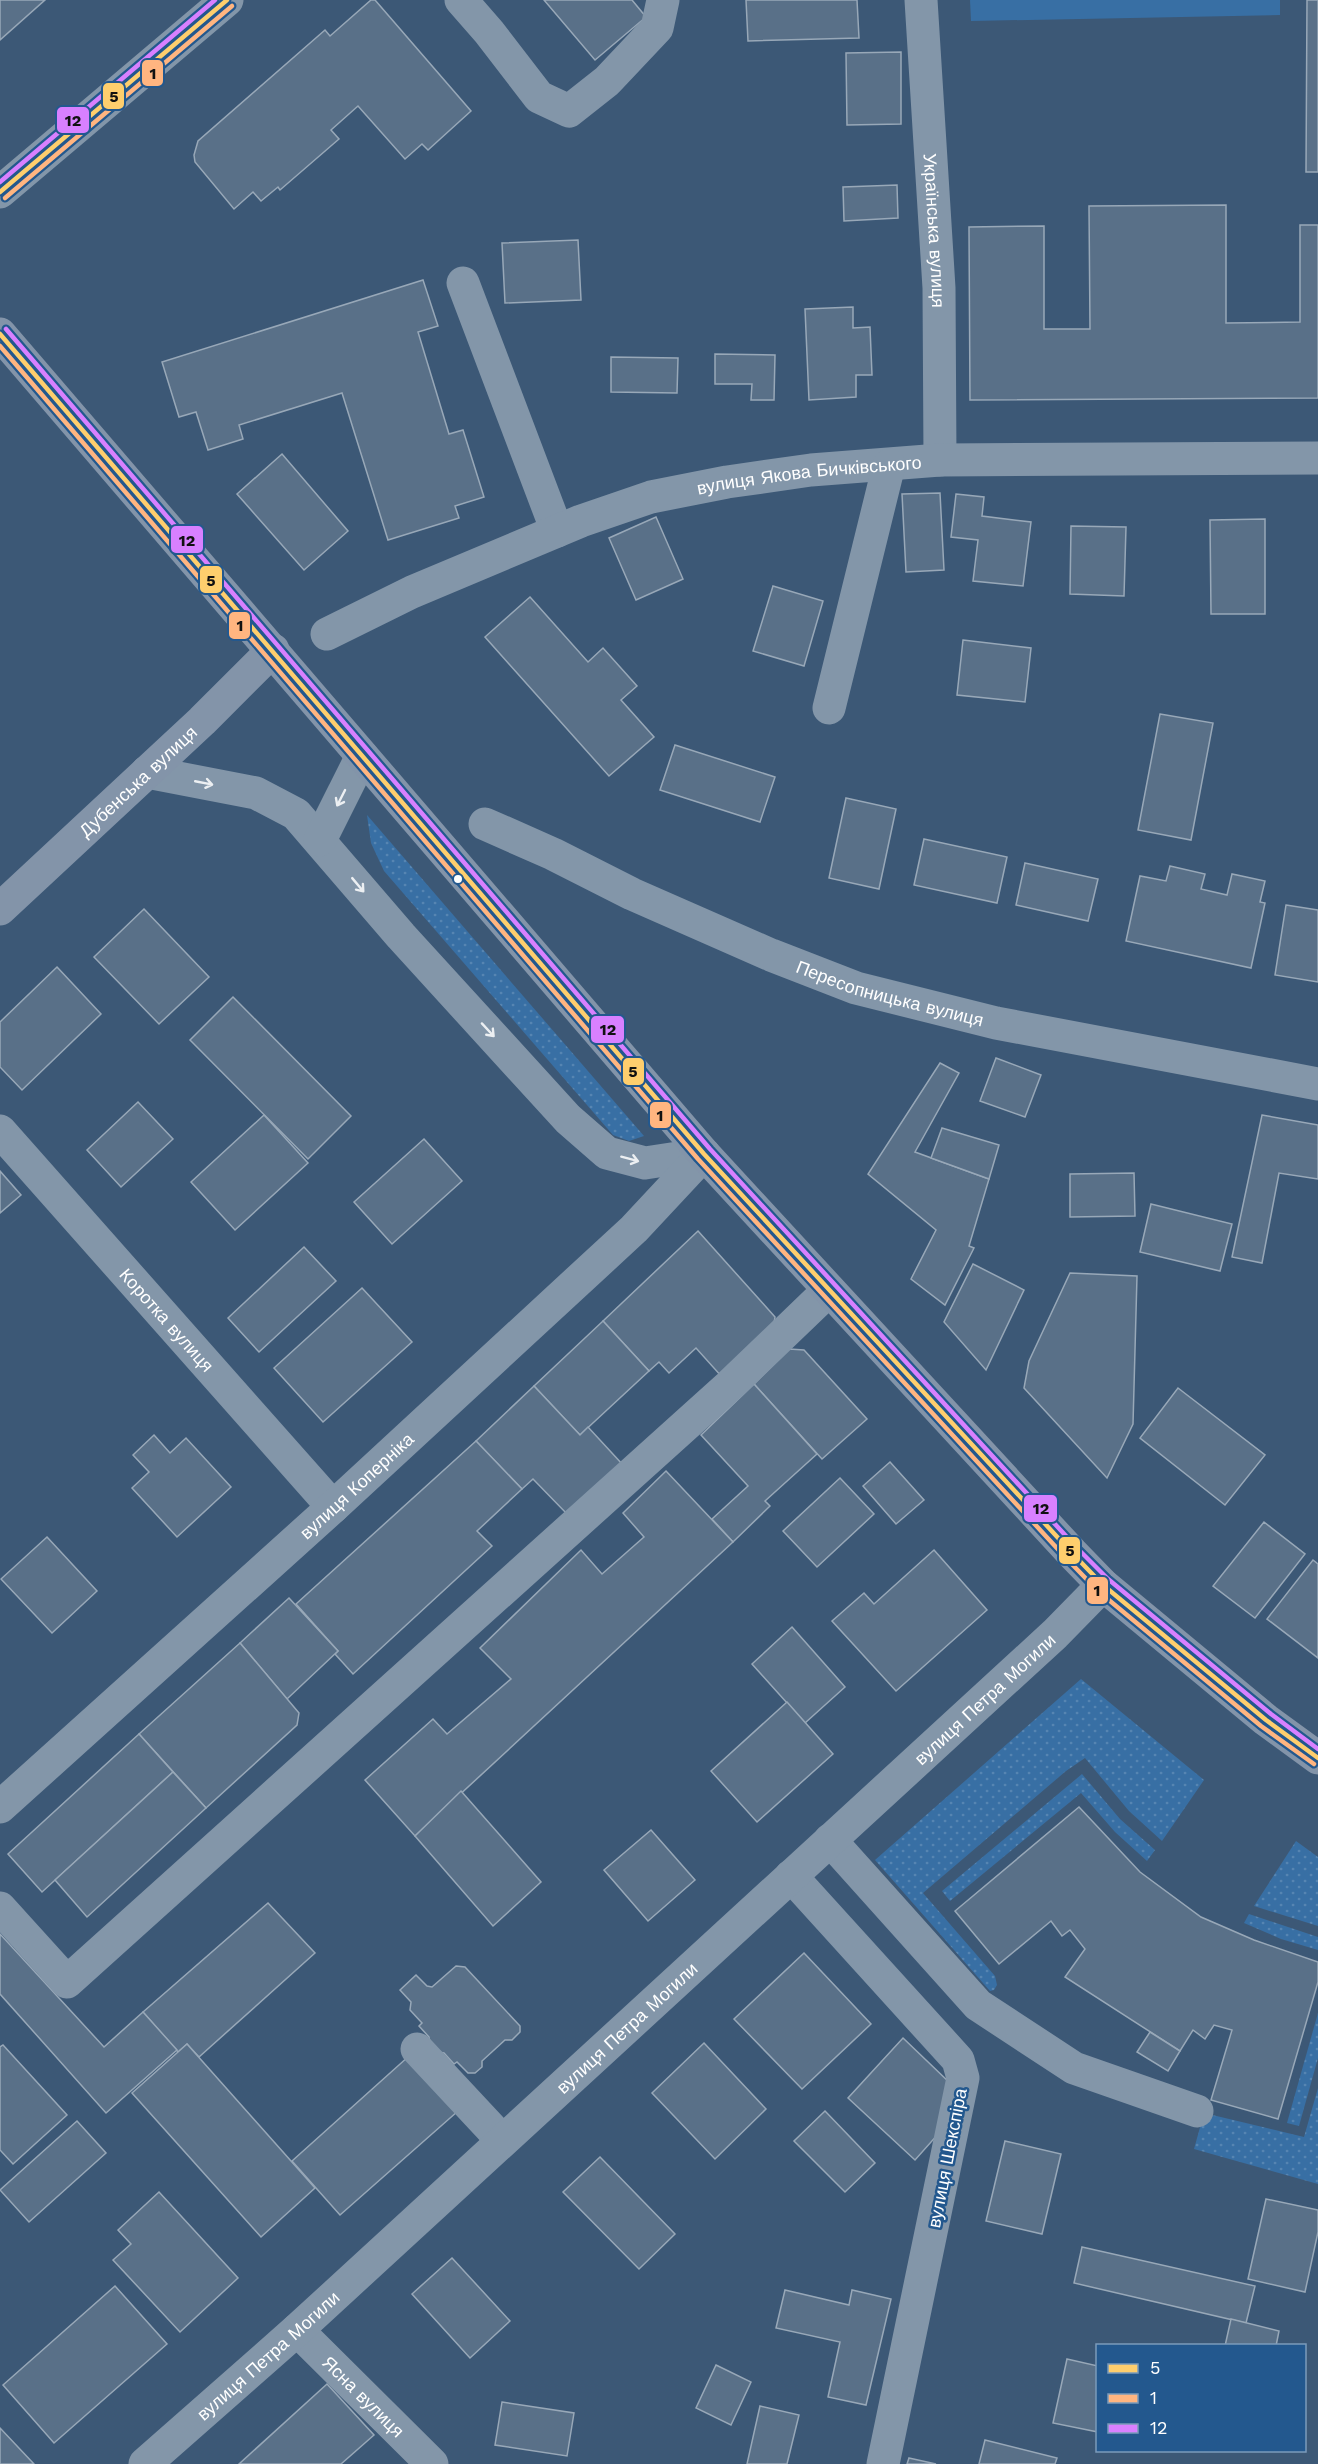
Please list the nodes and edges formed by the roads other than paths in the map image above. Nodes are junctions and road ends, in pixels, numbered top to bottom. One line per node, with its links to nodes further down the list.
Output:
1 (227, 0): 5 (street)
2 (460, 0): 3 (street)
3 (663, 0)
4 (921, 0): 9 (street, Українська вулиця)
5 (0, 192)
6 (463, 282): 11 (street)
7 (0, 334): 13 (main road)
8 (1318, 458): 9 (street, вулиця Якова Бичківського)
9 (940, 460): 10 (street, вулиця Якова Бичківського)
10 (889, 465): 11 (street, вулиця Якова Бичківського); 14 (street)
11 (557, 531): 12 (street, вулиця Якова Бичківського)
12 (327, 634)
13 (273, 650): 15 (main road); 16 (main road, Дубенська вулиця)
14 (829, 708)
15 (362, 756): 18 (street, one-way to 18); 22 (main road)
16 (147, 772): 18 (street, one-way to 18); 19 (main road, Дубенська вулиця)
17 (485, 824): 20 (street, Пересопницька вулиця)
18 (320, 840): 22 (street, one-way to 22)
19 (0, 909)
20 (1318, 1084)
21 (0, 1131): 24 (street, Коротка вулиця)
22 (704, 1154): 23 (main road); 24 (street, вулиця Коперніка)
23 (829, 1290): 25 (main road); 30 (street)
24 (333, 1507): 27 (street, вулиця Коперніка)
25 (1103, 1585): 26 (main road); 28 (street, вулиця Петра Могили)
26 (1318, 1758)
27 (0, 1807)
28 (830, 1840): 29 (street, вулиця Петра Могили); 32 (street)
29 (791, 1876): 33 (street, вулиця Петра Могили); 37 (street, вулиця Шекспіра)
30 (0, 1908)
31 (417, 2049): 33 (street)
32 (1197, 2111)
33 (502, 2140): 34 (street, вулиця Петра Могили)
34 (297, 2330): 35 (street, вулиця Петра Могили); 36 (street, Ясна вулиця)
35 (145, 2464)
36 (432, 2464)
37 (883, 2464)

